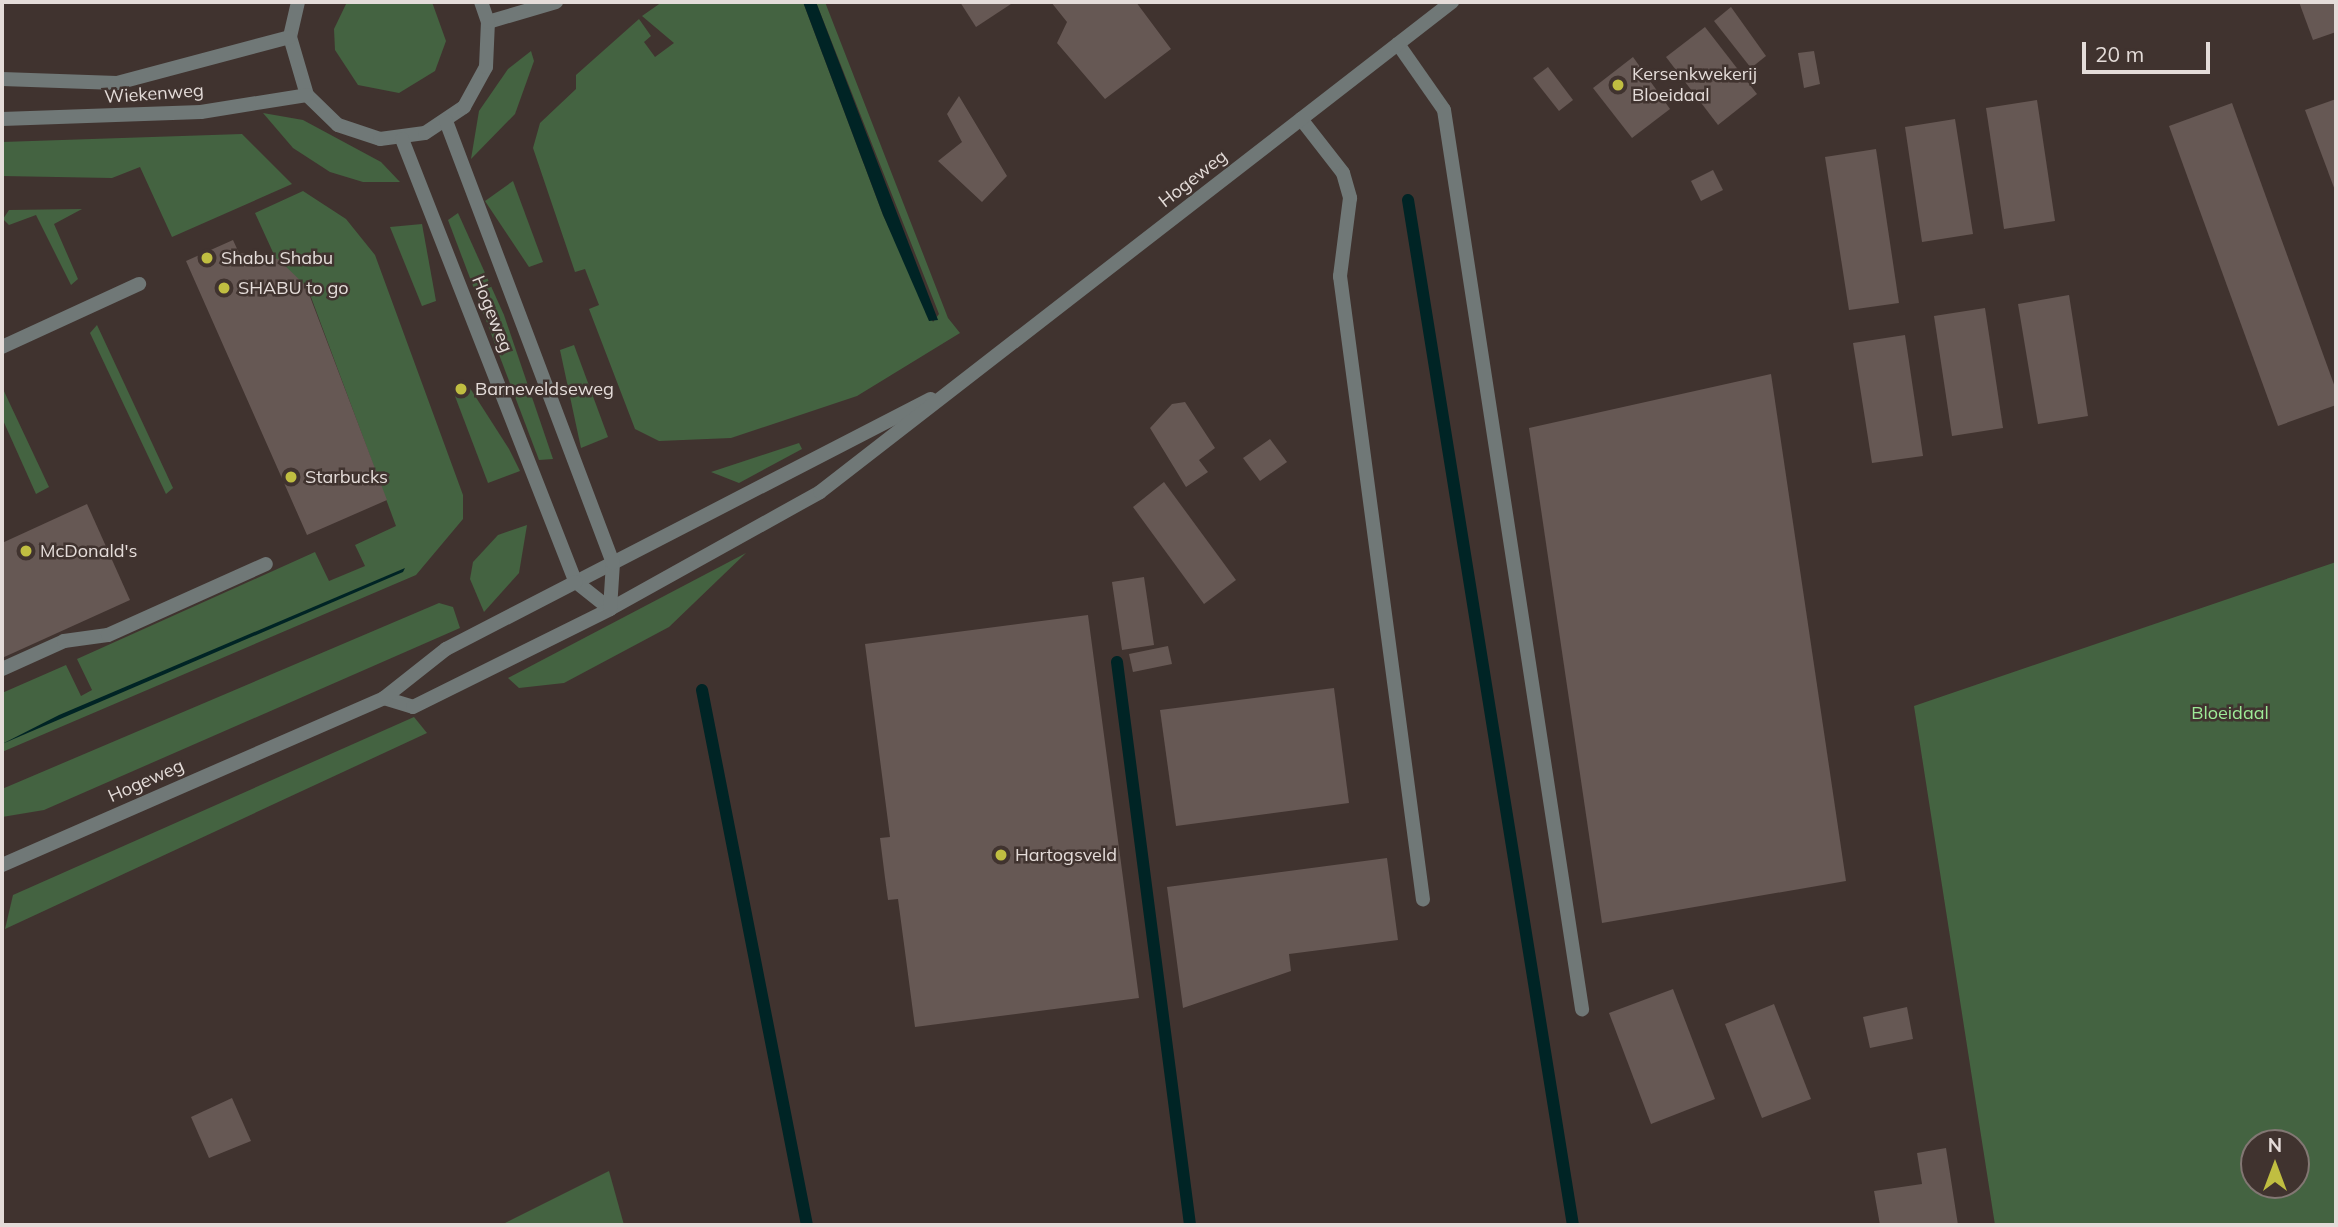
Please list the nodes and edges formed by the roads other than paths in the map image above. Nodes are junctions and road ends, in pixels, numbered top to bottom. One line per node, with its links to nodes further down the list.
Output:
1 (298, 2): 6 (street)
2 (481, 2): 5 (street)
3 (556, 2): 5 (street)
4 (1452, 2): 7 (street, Hogeweg)
5 (488, 22): 12 (street)
6 (290, 37): 8 (street, Wiekenweg); 9 (street)
7 (1398, 44): 11 (street, Hogeweg); 25 (street)
8 (2, 79)
9 (307, 95): 10 (street, Wiekenweg); 13 (street)
10 (2, 119)
11 (1301, 119): 16 (street, Hogeweg); 24 (street)
12 (446, 122): 13 (street); 17 (street, Hogeweg)
13 (402, 139): 19 (street, Hogeweg)
14 (139, 284): 15 (street)
15 (2, 347)
16 (957, 386): 17 (street, Hogeweg); 20 (street, Hogeweg)
17 (613, 563): 19 (street, Hogeweg); 20 (street, Hogeweg)
18 (266, 564): 21 (street)
19 (576, 582): 20 (street); 22 (street, Hogeweg)
20 (610, 609): 22 (street, Hogeweg)
21 (2, 669)
22 (384, 698): 23 (street, Hogeweg)
23 (2, 865)
24 (1423, 900)
25 (1582, 1009)

